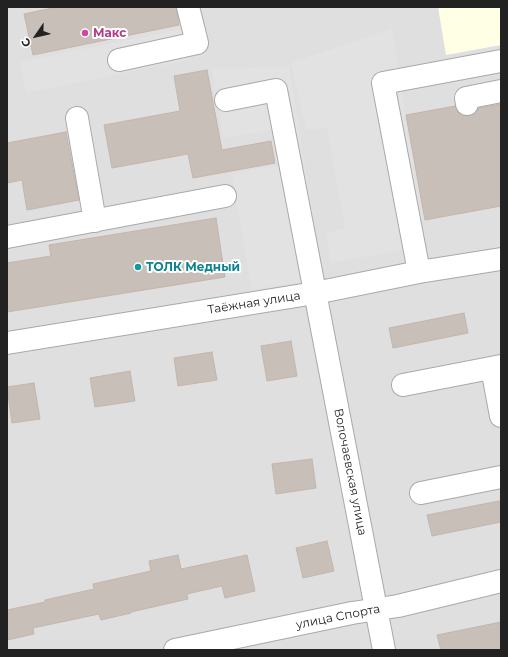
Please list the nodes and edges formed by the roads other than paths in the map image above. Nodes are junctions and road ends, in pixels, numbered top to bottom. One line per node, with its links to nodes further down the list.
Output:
1 (188, 7): 2 (street)
2 (119, 60)
3 (501, 62): 12 (street)
4 (501, 90): 6 (street)
5 (226, 100): 13 (street, Волочаевская улица)
6 (467, 104)
7 (77, 118): 9 (street)
8 (226, 196): 9 (street)
9 (95, 221): 10 (street)
10 (7, 237)
11 (501, 259): 12 (street, Таёжная улица)
12 (419, 272): 13 (street, Таёжная улица)
13 (315, 293): 14 (street, Таёжная улица); 21 (street, Волочаевская улица)
14 (7, 343)
15 (496, 367): 16 (street); 17 (street)
16 (403, 385)
17 (501, 416)
18 (501, 477): 19 (street)
19 (421, 493)
20 (501, 581): 21 (street, улица Спорта)
21 (376, 609): 22 (street, улица Спорта); 23 (street, Волочаевская улица)
22 (175, 650)
23 (384, 650)

